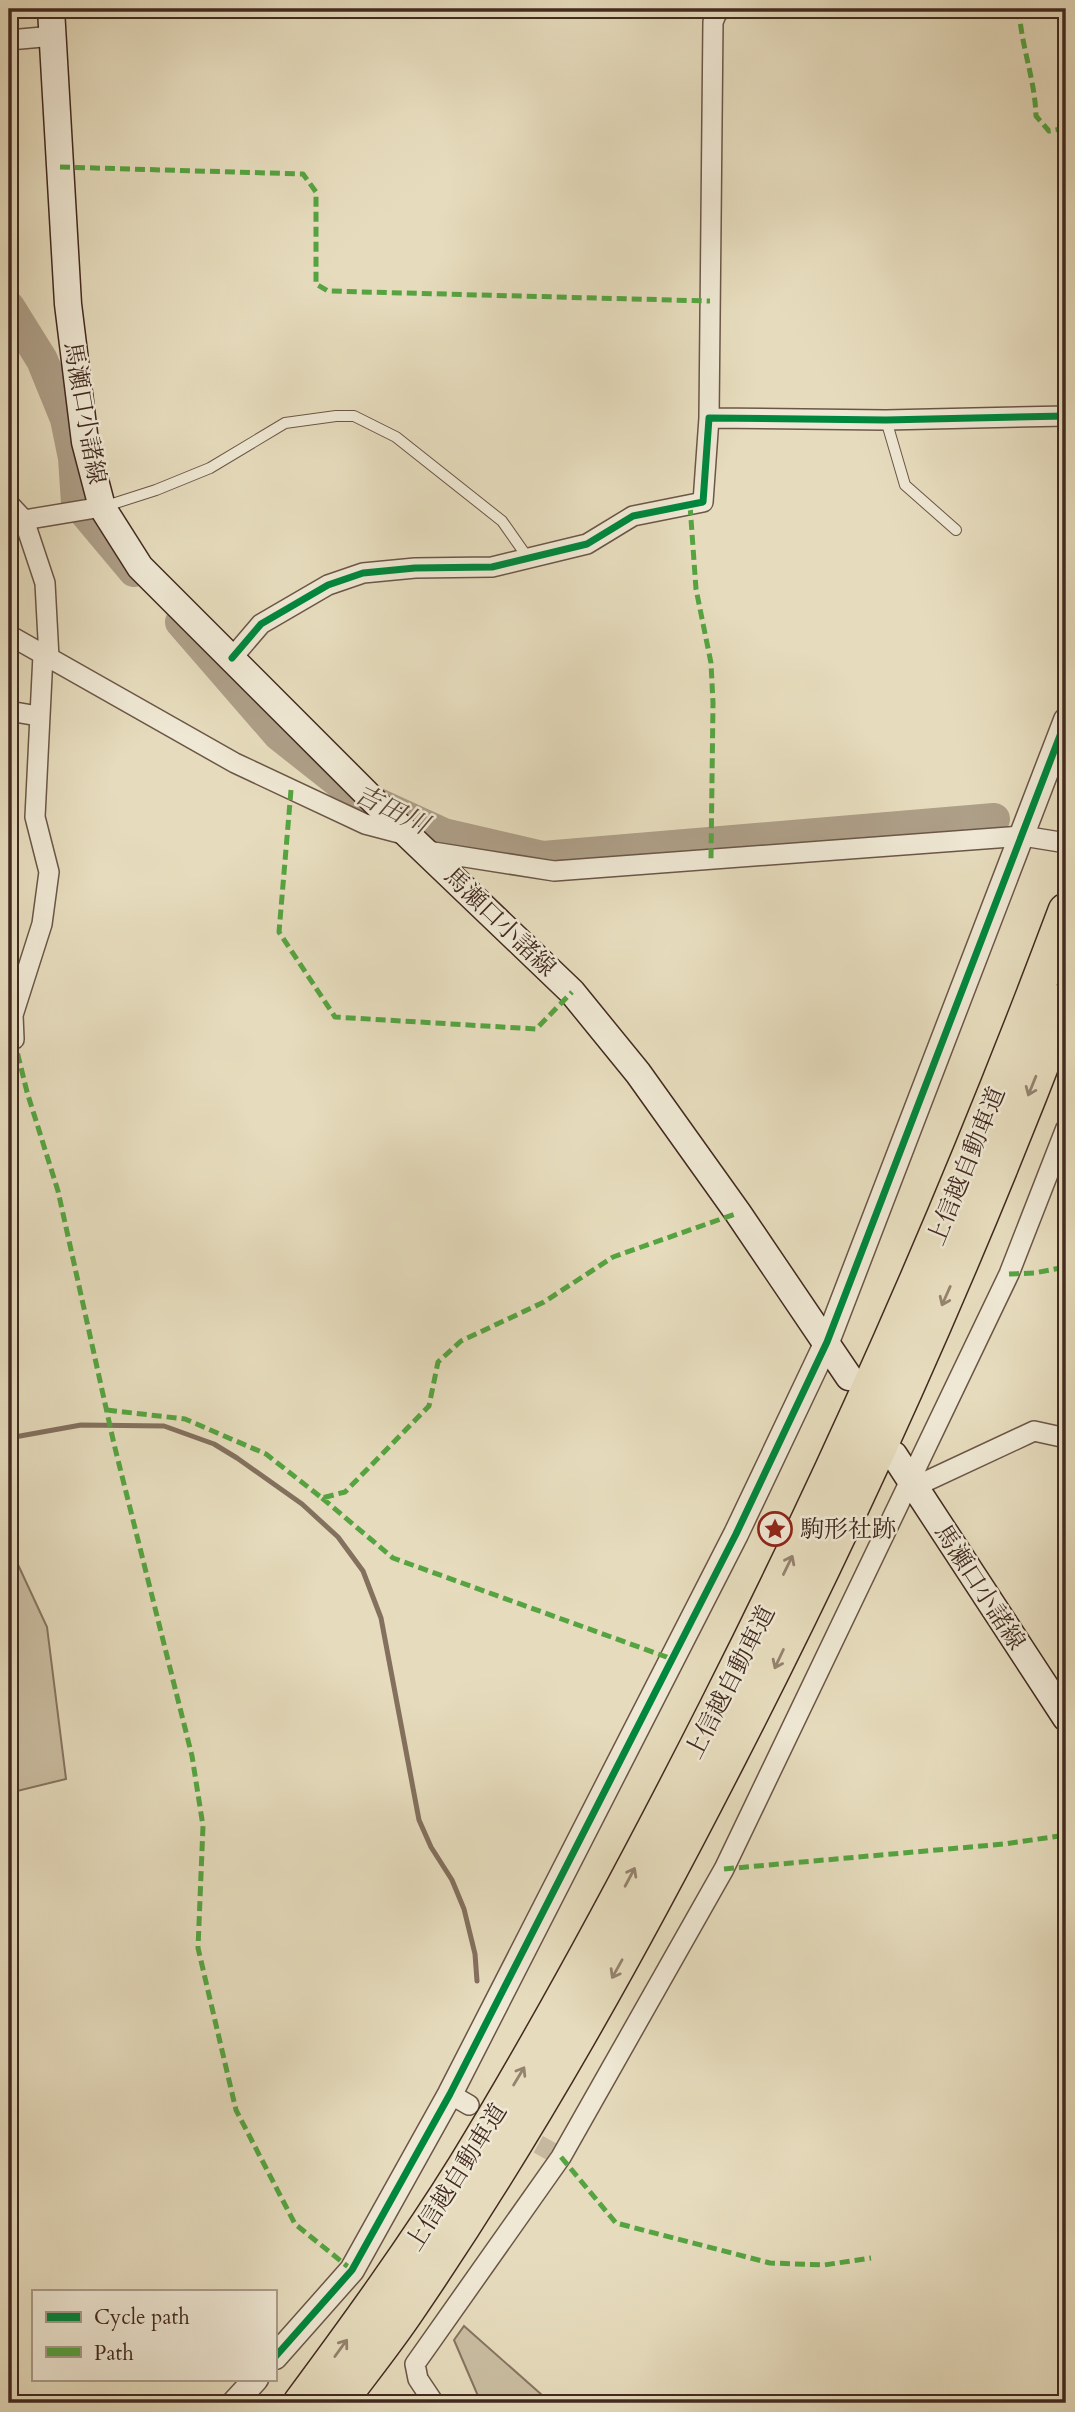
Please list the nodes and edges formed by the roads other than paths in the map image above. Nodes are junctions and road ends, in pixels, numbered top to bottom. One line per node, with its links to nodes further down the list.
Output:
1 (51, 9): 3 (main road, 馬瀬口小諸線)
2 (723, 9): 6 (street)
3 (54, 36): 4 (street); 9 (main road, 馬瀬口小諸線)
4 (9, 40)
5 (1066, 416): 7 (street)
6 (709, 418): 7 (street); 12 (street)
7 (886, 420): 11 (lane)
8 (9, 504): 10 (street)
9 (103, 507): 10 (street); 12 (lane); 15 (main road, 馬瀬口小諸線)
10 (24, 520): 14 (street)
11 (956, 530)
12 (528, 558): 15 (street)
13 (9, 635): 14 (street)
14 (46, 656): 17 (street); 21 (street)
15 (232, 658): 21 (main road, 馬瀬口小諸線)
16 (9, 711): 17 (street)
17 (38, 716): 24 (street)
18 (1066, 720): 19 (street)
19 (1023, 836): 20 (street); 21 (street); 26 (street)
20 (1060, 842)
21 (418, 843): 26 (main road, 馬瀬口小諸線)
22 (1066, 911): 35 (highway, 上信越自動車道, one-way to 22)
23 (1066, 1000): 36 (highway, 上信越自動車道, one-way to 36)
24 (9, 1041)
25 (1066, 1128): 30 (street)
26 (827, 1342): 27 (main road, 馬瀬口小諸線); 32 (street)
27 (849, 1377)
28 (1066, 1438): 30 (street)
29 (894, 1455): 30 (main road, 馬瀬口小諸線)
30 (912, 1483): 31 (main road, 馬瀬口小諸線); 37 (street)
31 (1066, 1718)
32 (276, 2356)
33 (255, 2380): 34 (street)
34 (234, 2403)
35 (301, 2403)
36 (338, 2403)
37 (434, 2403)

